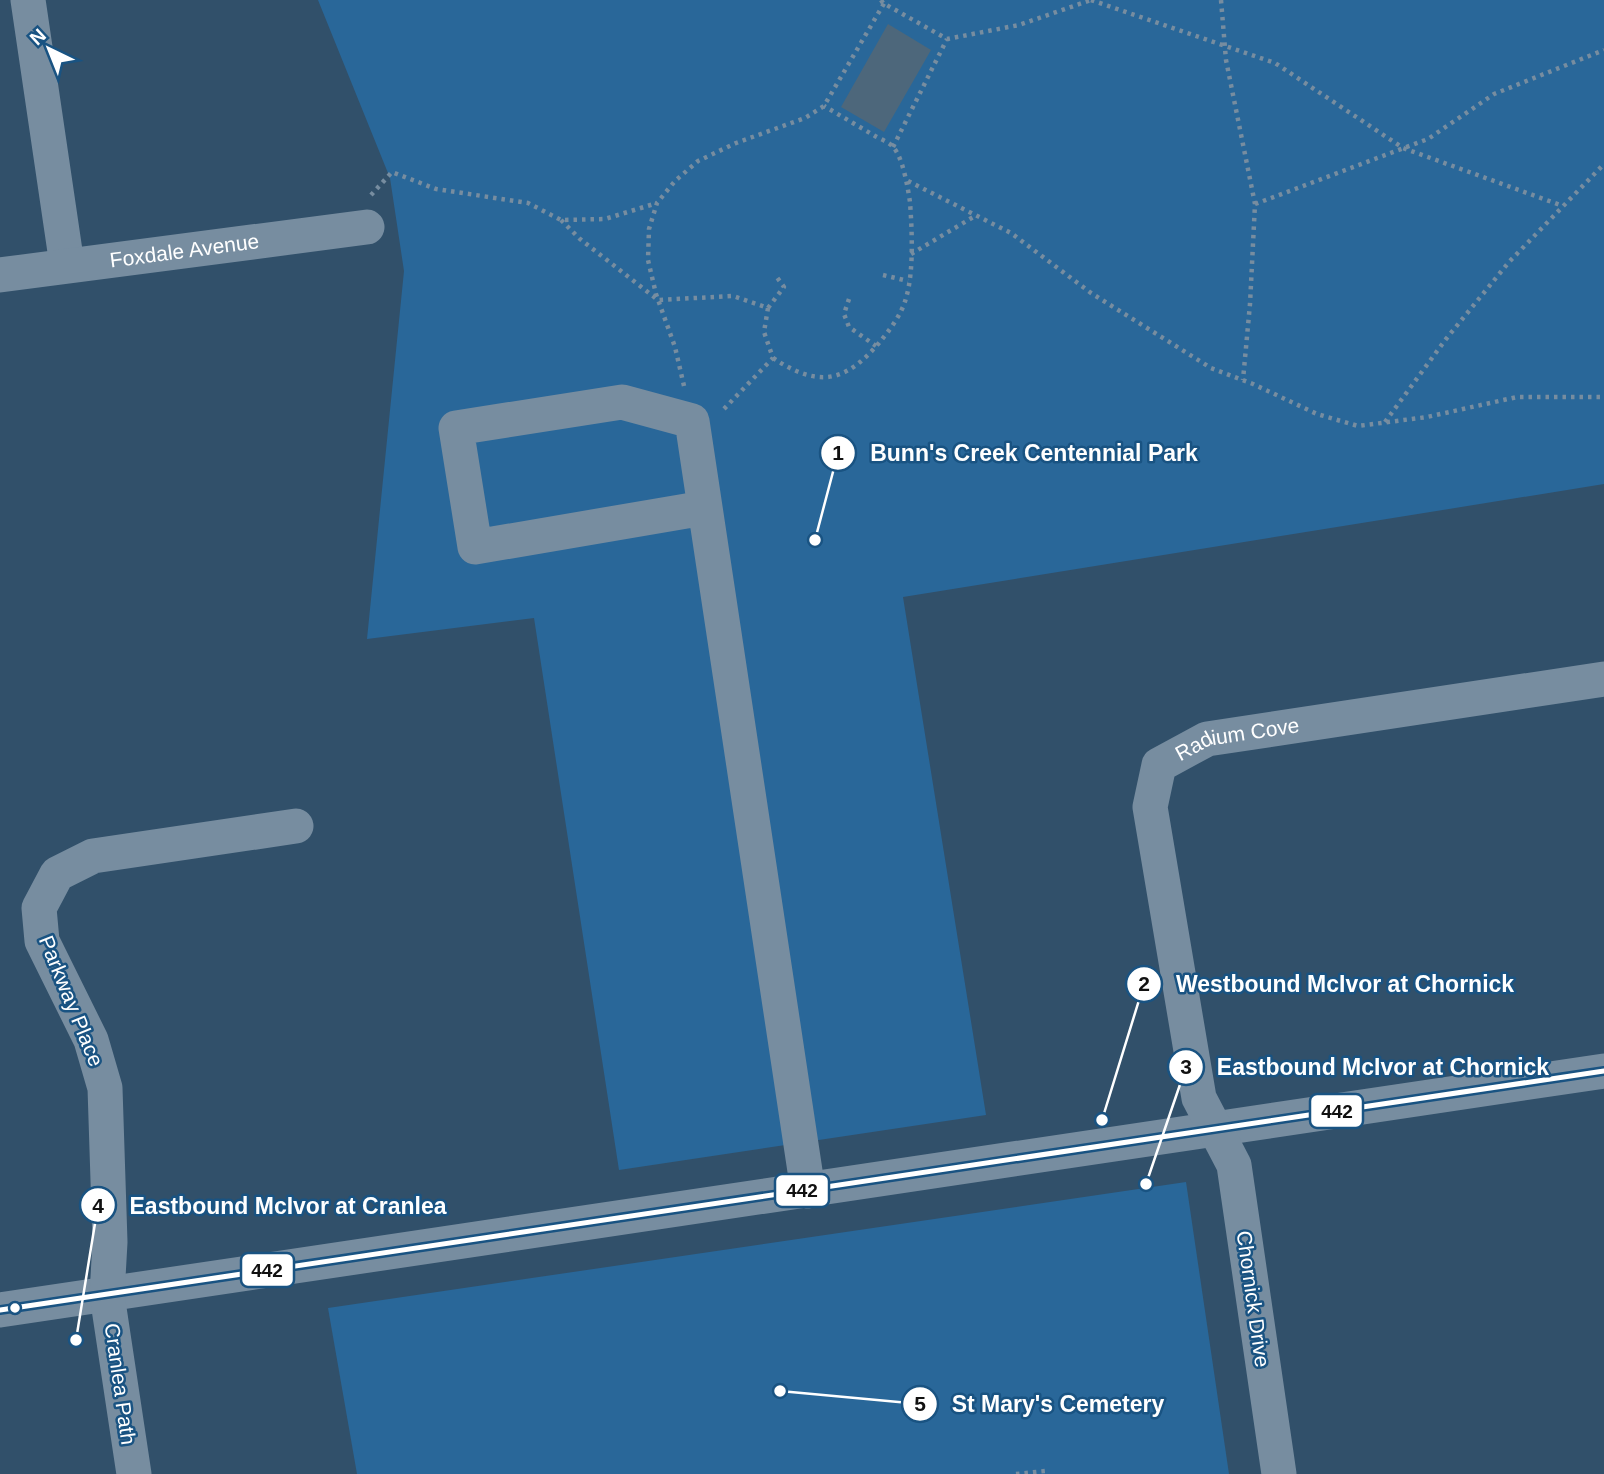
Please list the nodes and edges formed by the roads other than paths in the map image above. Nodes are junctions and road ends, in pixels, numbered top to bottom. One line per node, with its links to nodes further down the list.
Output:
1 (29, 0): 3 (street)
2 (367, 227): 3 (street, Foxdale Avenue)
3 (67, 265): 4 (street, Foxdale Avenue)
4 (0, 275)
5 (704, 508): 5 (street); 10 (street)
6 (1604, 679): 9 (street, Radium Cove)
7 (296, 826): 11 (street, Parkway Place)
8 (1604, 1071): 9 (street)
9 (1215, 1128): 10 (street); 14 (street, Chornick Drive)
10 (808, 1191): 11 (street)
11 (107, 1295): 12 (street); 13 (street, Cranlea Path)
12 (0, 1310)
13 (134, 1474)
14 (1279, 1474)

